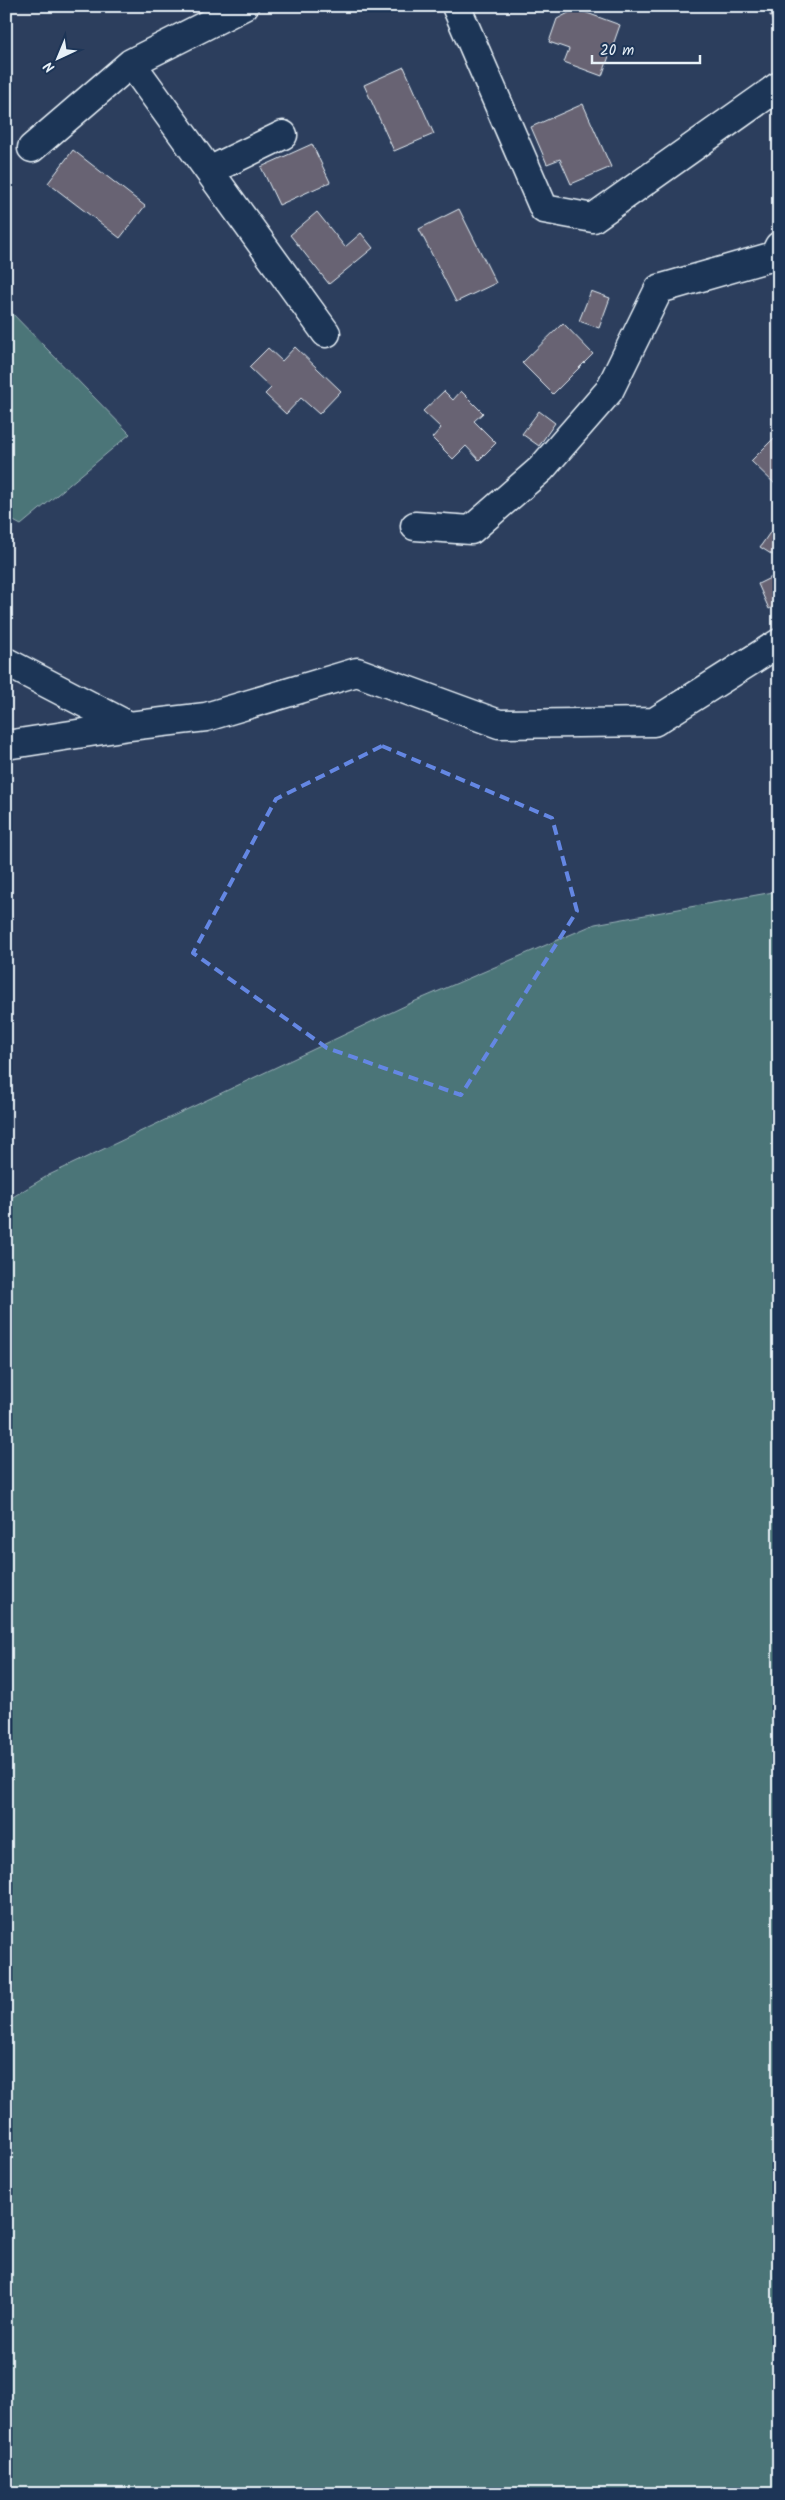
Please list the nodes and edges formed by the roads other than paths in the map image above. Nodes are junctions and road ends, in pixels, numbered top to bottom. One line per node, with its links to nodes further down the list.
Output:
1 (244, 6): 3 (street)
2 (456, 6): 4 (street)
3 (131, 63): 6 (street); 7 (street)
4 (779, 86)
5 (283, 135): 7 (street)
6 (32, 148)
7 (209, 171): 9 (street)
8 (779, 246): 10 (street)
9 (326, 333)
10 (415, 526)
11 (779, 643): 13 (street)
12 (6, 662): 13 (street)
13 (129, 726): 14 (street)
14 (6, 745)

